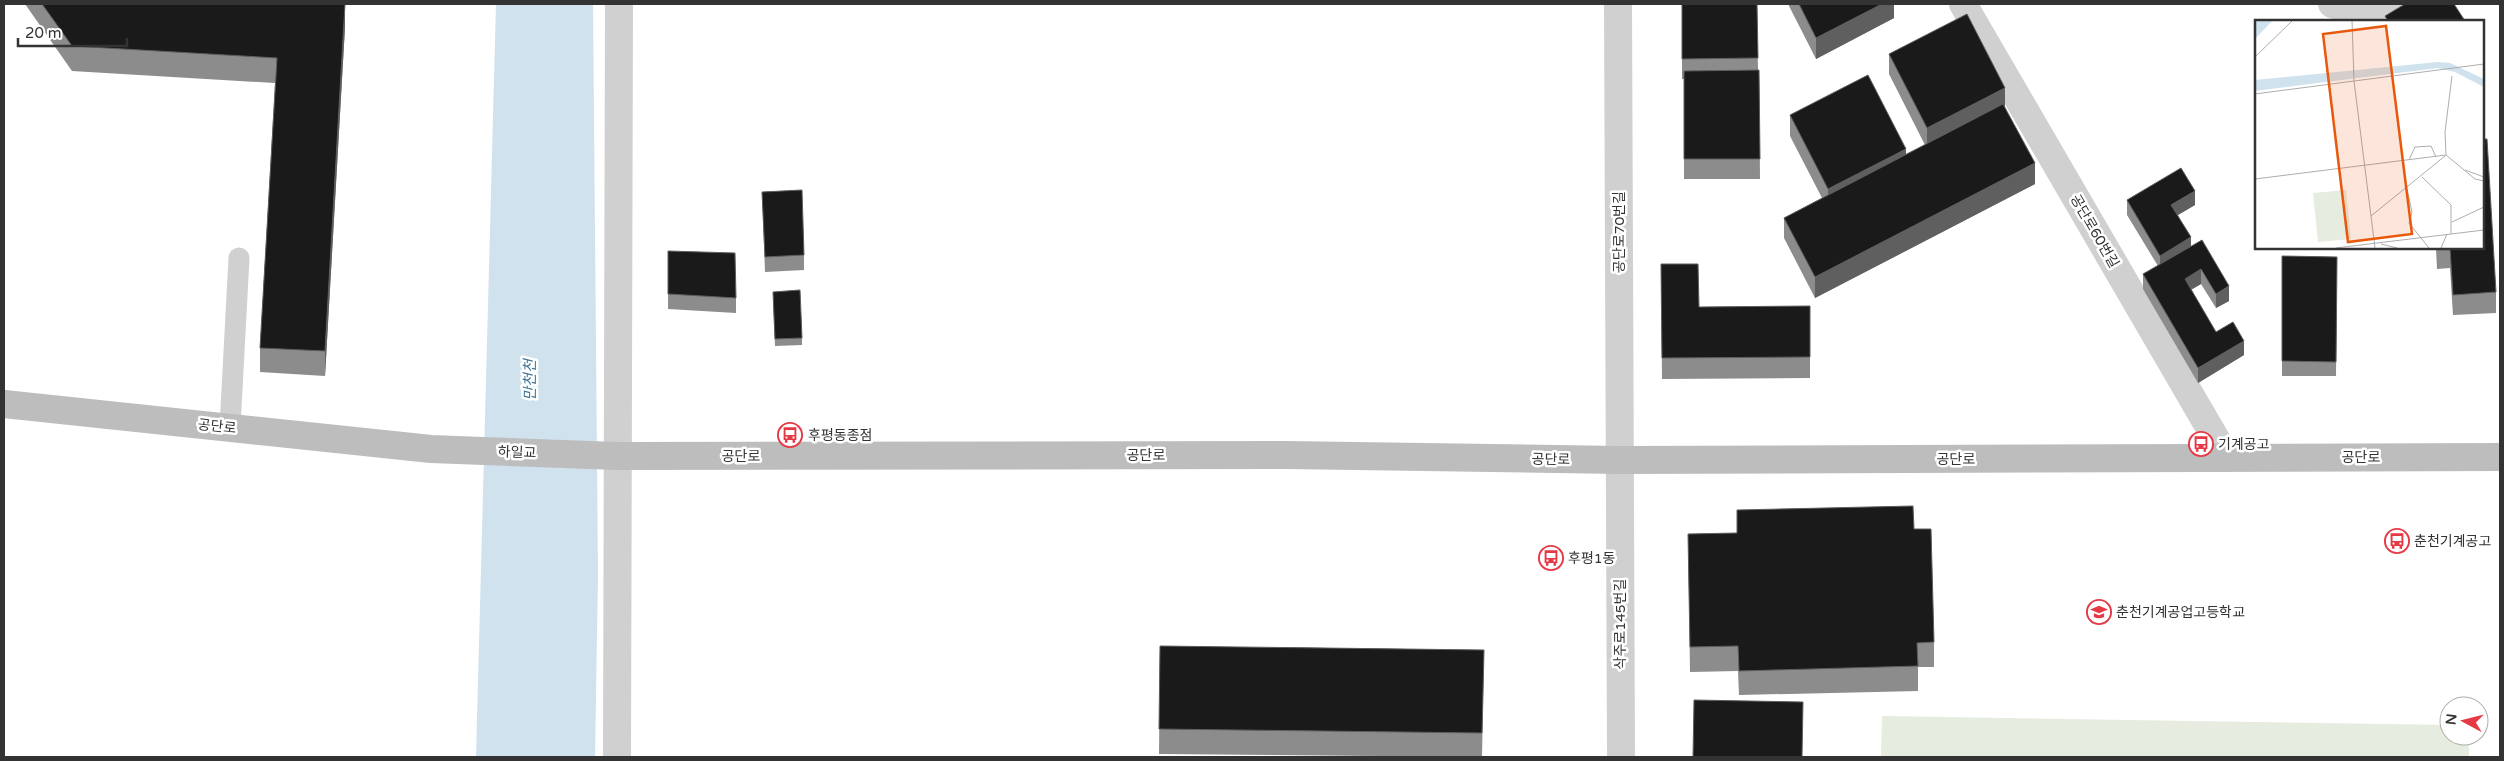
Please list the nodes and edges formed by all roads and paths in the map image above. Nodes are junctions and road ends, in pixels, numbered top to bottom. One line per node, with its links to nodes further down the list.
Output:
1 (619, 4): 10 (street)
2 (1618, 4): 13 (street, 공단로70번길)
3 (1963, 4): 12 (street, 공단로60번길)
4 (2332, 4): 5 (street)
5 (2386, 4)
6 (239, 258): 8 (lane)
7 (4, 404): 8 (street, 공단로)
8 (230, 427): 9 (street, 공단로)
9 (431, 448): 10 (street, 하일교)
10 (610, 456): 13 (street, 공단로); 14 (street)
11 (2500, 457): 12 (street, 공단로)
12 (2226, 458): 13 (street, 공단로)
13 (1620, 460): 15 (street, 삭주로145번길)
14 (617, 757)
15 (1620, 757)

